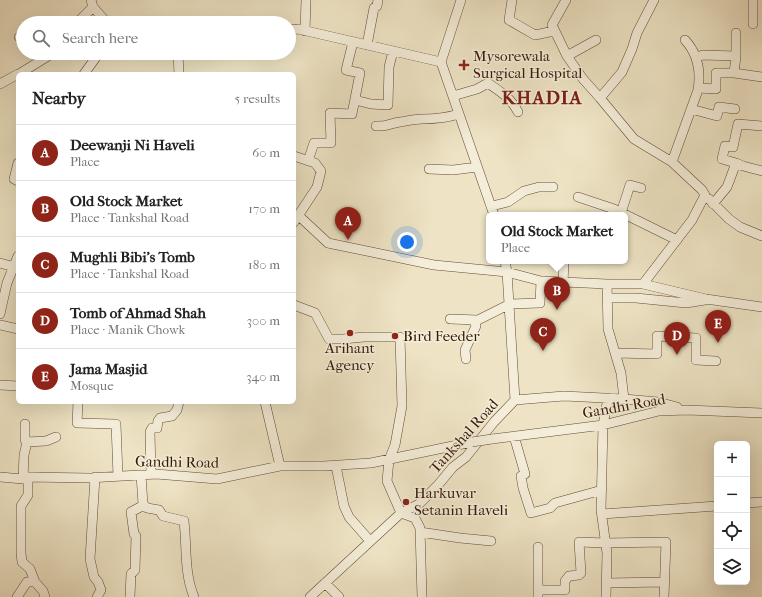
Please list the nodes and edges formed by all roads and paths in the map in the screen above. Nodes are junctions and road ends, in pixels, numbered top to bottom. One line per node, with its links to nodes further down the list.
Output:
1 (306, 0): 13 (street)
2 (378, 0): 19 (street)
3 (461, 0): 27 (street)
4 (512, 0): 14 (street)
5 (566, 0): 14 (street)
6 (654, 0): 37 (street)
7 (753, 0): 11 (street)
8 (92, 3): 9 (street); 10 (street)
9 (82, 16)
10 (102, 16)
11 (753, 24)
12 (296, 29): 13 (street)
13 (305, 31): 18 (street)
14 (554, 31): 21 (street)
15 (736, 33): 22 (street)
16 (596, 40): 21 (street)
17 (685, 40): 23 (street)
18 (352, 42): 19 (street); 38 (street)
19 (367, 45): 20 (street)
20 (393, 51): 27 (street); 38 (street)
21 (567, 56): 37 (street)
22 (736, 56): 23 (street); 31 (street)
23 (696, 57): 35 (street)
24 (41, 60): 28 (street)
25 (94, 60): 29 (street)
26 (178, 60): 30 (street)
27 (441, 62): 36 (street)
28 (21, 72)
29 (85, 72)
30 (179, 72)
31 (734, 73): 33 (street); 35 (street)
32 (16, 75): 34 (street)
33 (762, 77)
34 (0, 84)
35 (698, 88): 39 (street)
36 (453, 96): 41 (street); 42 (street)
37 (600, 98): 47 (street)
38 (355, 100): 46 (street)
39 (691, 109): 40 (street); 47 (street)
40 (735, 109)
41 (518, 112)
42 (459, 114): 43 (street); 49 (street)
43 (376, 126)
44 (762, 126): 48 (street)
45 (296, 157): 46 (street)
46 (308, 161): 63 (street)
47 (672, 162): 56 (street)
48 (736, 163): 52 (street); 58 (street)
49 (477, 167): 50 (street); 59 (street)
50 (429, 169)
51 (16, 171): 53 (street)
52 (762, 171)
53 (16, 180)
54 (553, 187): 59 (street)
55 (641, 188): 61 (street)
56 (705, 195): 58 (street); 65 (street)
57 (578, 197): 60 (street)
58 (713, 204): 64 (street)
59 (493, 211)
60 (618, 212)
61 (621, 212)
62 (628, 216): 65 (street)
63 (296, 218): 70 (street)
64 (762, 236)
65 (677, 240): 74 (street)
66 (0, 263): 69 (street)
67 (506, 264): 70 (street, Tankshal Road)
68 (564, 264): 72 (street)
69 (16, 268): 80 (street)
70 (507, 272): 71 (street); 77 (street, Tankshal Road)
71 (541, 282): 72 (street); 77 (street)
72 (563, 283): 73 (street)
73 (607, 284): 74 (street); 75 (street)
74 (643, 284): 76 (street)
75 (608, 298): 76 (street); 85 (street)
76 (706, 299): 79 (street)
77 (510, 304): 82 (street); 92 (street, Tankshal Road)
78 (296, 306): 103 (street)
79 (762, 306)
80 (0, 314)
81 (450, 319): 82 (street)
82 (474, 320): 86 (street)
83 (0, 325): 84 (street)
84 (16, 329)
85 (616, 354): 87 (street); 91 (street)
86 (466, 359)
87 (716, 361)
88 (0, 385): 89 (street)
89 (16, 386)
90 (608, 398): 91 (street); 92 (street); 99 (street)
91 (624, 399): 96 (street)
92 (515, 400): 117 (street, Tankshal Road)
93 (78, 404): 108 (street)
94 (178, 404): 106 (street)
95 (265, 404): 104 (street)
96 (687, 410): 97 (street, Gandhi Road); 99 (street, Gandhi Road)
97 (762, 413)
98 (25, 424): 102 (street)
99 (603, 425): 100 (street, Gandhi Road); 112 (street)
100 (514, 436): 103 (street, Gandhi Road, bridge); 112 (street)
101 (56, 437): 102 (street)
102 (27, 442): 111 (street)
103 (389, 460): 105 (street, Gandhi Road); 117 (street)
104 (280, 466): 105 (street, Gandhi Road); 106 (street, Gandhi Road)
105 (336, 466): 120 (street)
106 (151, 474): 107 (street, Gandhi Road)
107 (141, 475): 108 (street, Gandhi Road); 115 (street)
108 (118, 476): 110 (street, Gandhi Road)
109 (0, 477): 111 (street, Gandhi Road)
110 (94, 477): 111 (street, Gandhi Road); 131 (street)
111 (26, 478): 124 (street)
112 (602, 490): 118 (street)
113 (762, 502): 114 (street)
114 (750, 503)
115 (144, 505): 132 (street); 133 (street)
116 (714, 506): 118 (street)
117 (402, 513): 119 (street); 120 (street, Tankshal Road)
118 (602, 514): 122 (street)
119 (420, 532): 121 (street); 136 (street)
120 (370, 541): 126 (street, Tankshal Road)
121 (491, 541)
122 (605, 543): 125 (street); 127 (street); 128 (street)
123 (538, 547): 128 (street)
124 (35, 582): 129 (street); 130 (street)
125 (664, 582): 127 (street); 138 (street)
126 (325, 583): 134 (street, Tankshal Road); 135 (street)
127 (606, 583): 137 (street)
128 (538, 594)
129 (17, 597)
130 (45, 597)
131 (97, 597)
132 (130, 597)
133 (194, 597)
134 (310, 597)
135 (339, 597)
136 (422, 597)
137 (606, 597)
138 (664, 597)

